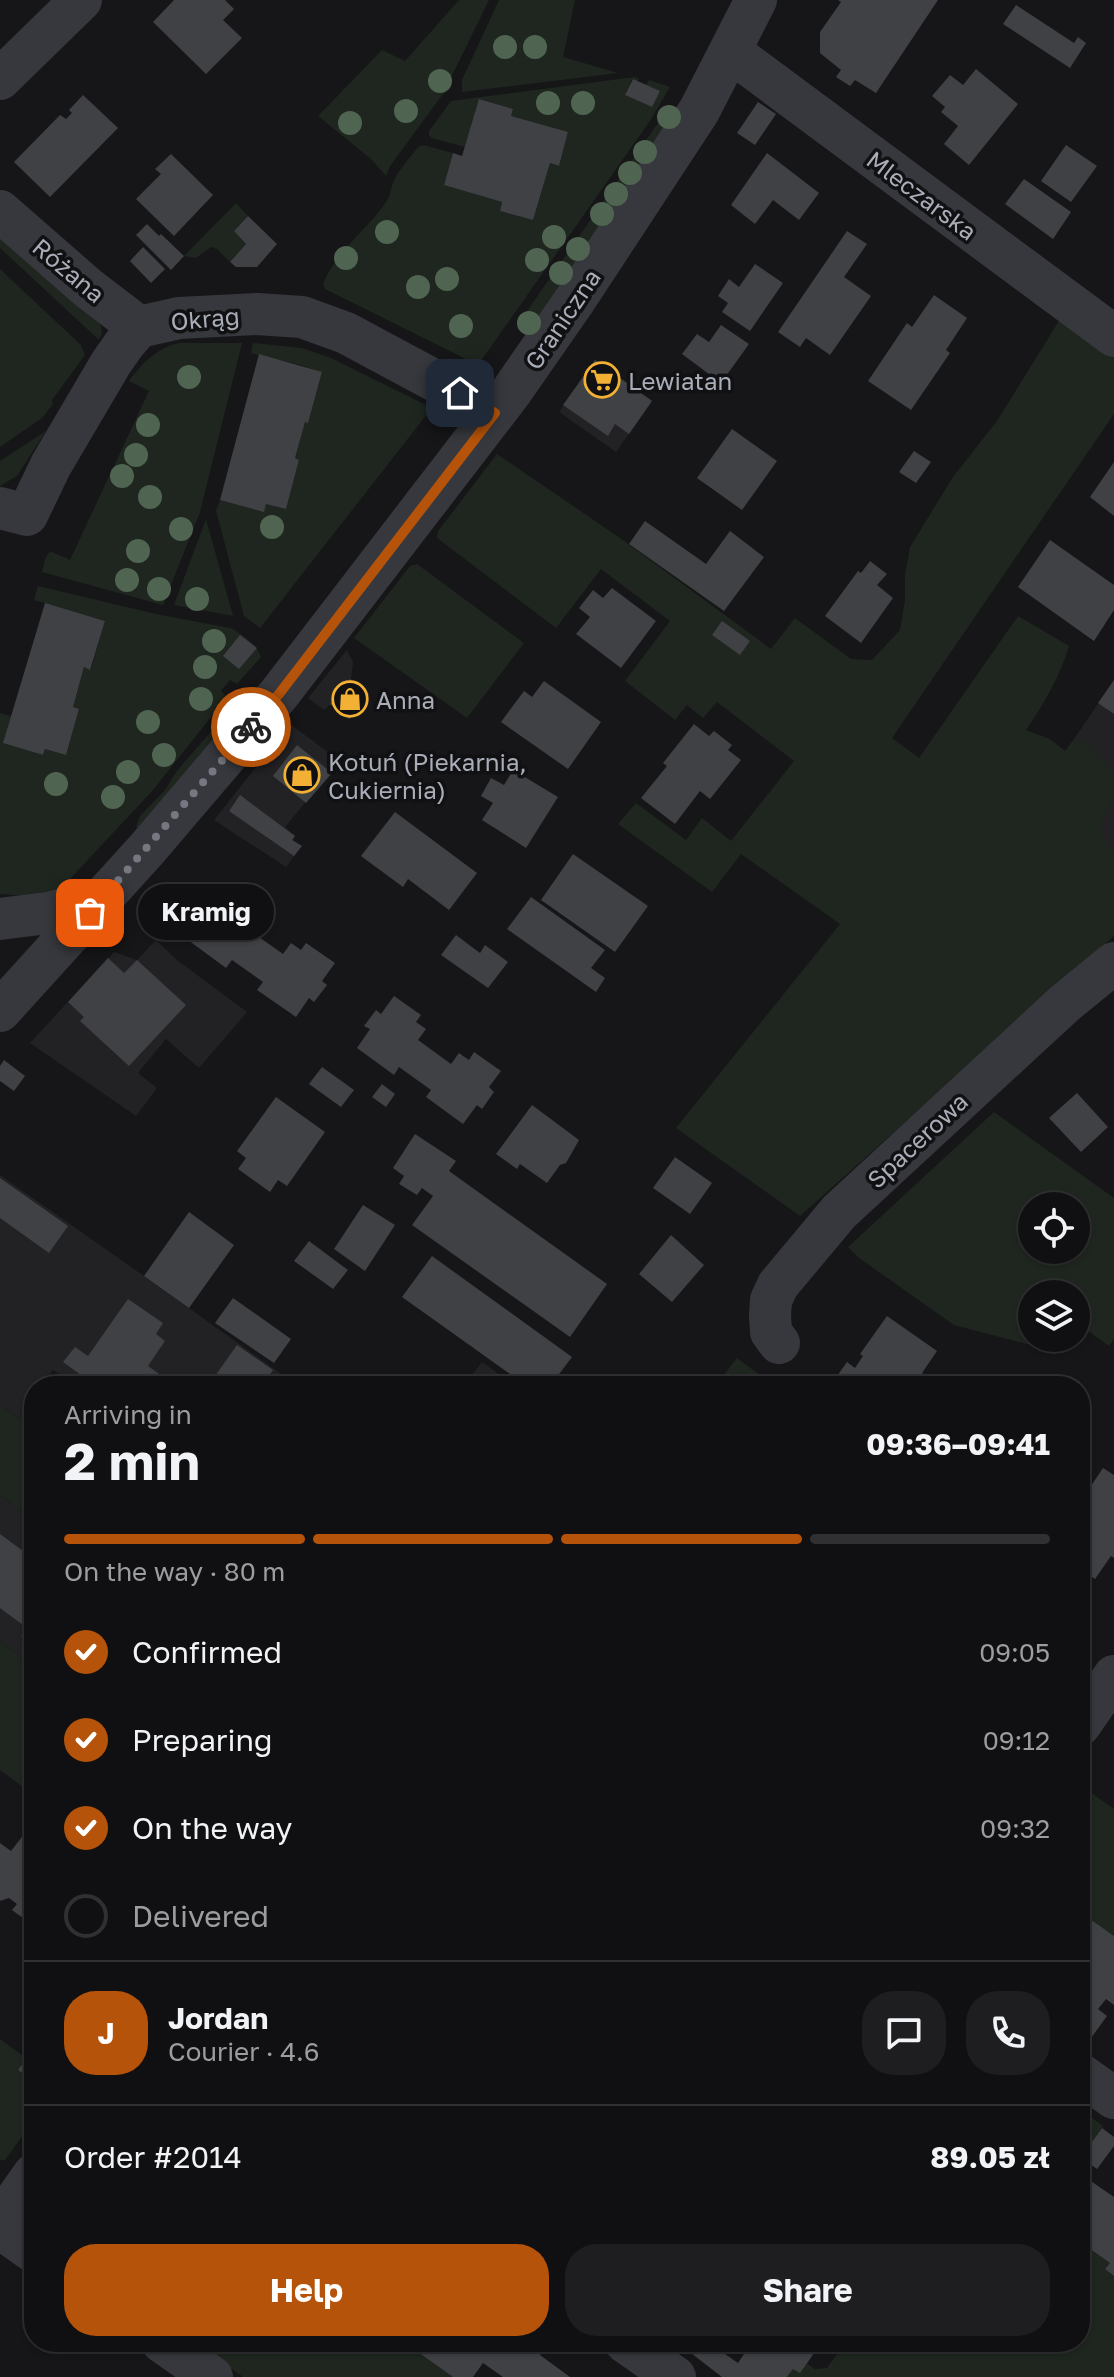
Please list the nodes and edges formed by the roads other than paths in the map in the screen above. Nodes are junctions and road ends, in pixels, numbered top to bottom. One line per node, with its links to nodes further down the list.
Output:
1 (81, 0): 4 (street)
2 (756, 0): 3 (street, Graniczna)
3 (731, 52): 7 (street, Mleczarska); 8 (street, Graniczna)
4 (0, 79)
5 (0, 211): 6 (street, Różana)
6 (139, 327): 8 (street, Okrąg); 9 (street, Okrąg)
7 (1114, 336)
8 (495, 413): 10 (street, Graniczna)
9 (0, 508)
10 (103, 899): 11 (street); 13 (street, Graniczna)
11 (1, 920): 13 (street)
12 (1114, 963): 15 (street, Spacerowa)
13 (41, 967): 14 (street, Graniczna)
14 (0, 1011)
15 (779, 1343)
16 (1114, 1676): 17 (street)
17 (1090, 1711)
18 (1090, 2081): 19 (street)
19 (1114, 2098)
20 (24, 2188): 21 (street)
21 (0, 2222)
22 (0, 2228): 23 (street)
23 (24, 2245)
24 (176, 2352): 26 (street)
25 (644, 2352): 27 (street)
26 (212, 2377)
27 (675, 2377)

